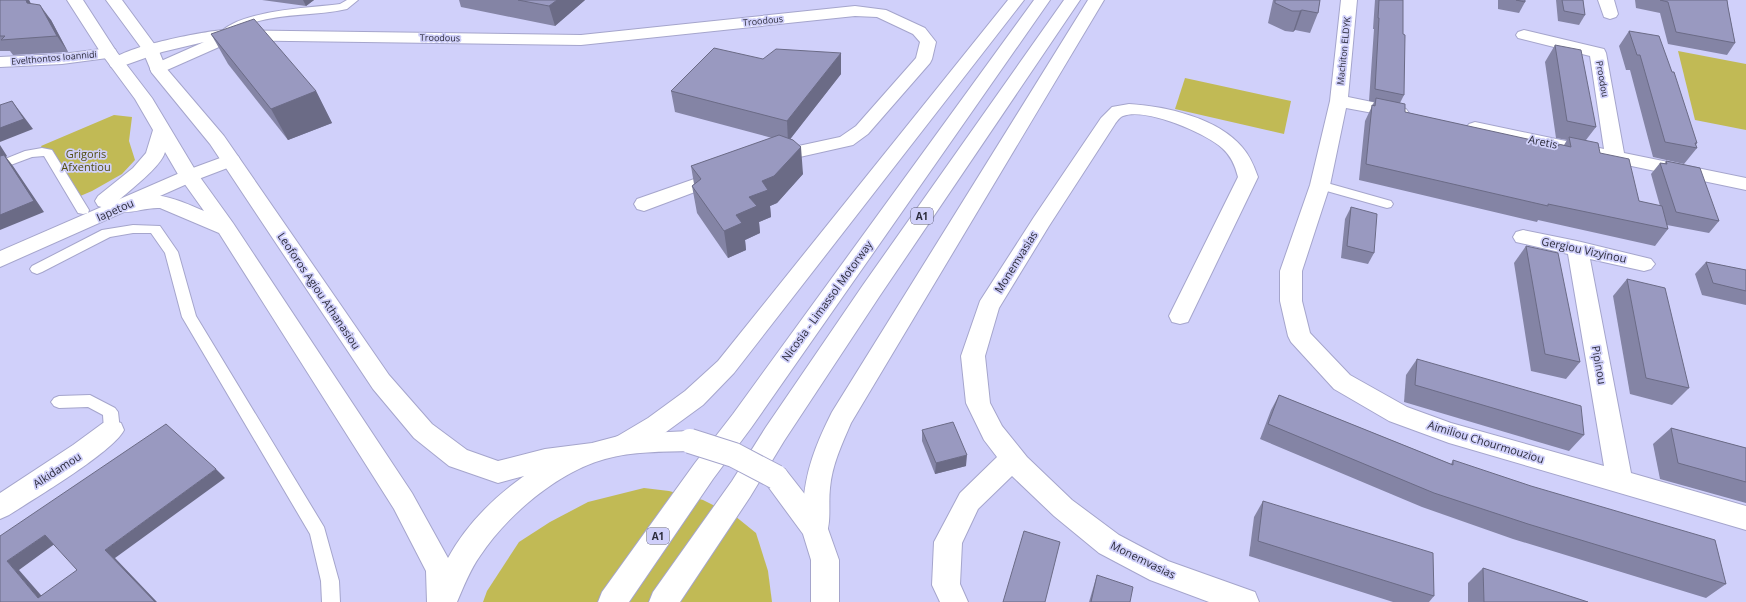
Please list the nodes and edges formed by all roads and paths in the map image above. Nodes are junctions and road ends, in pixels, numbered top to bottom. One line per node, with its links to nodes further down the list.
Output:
1 (75, 0): 13 (main road)
2 (114, 0): 12 (main road, Leoforos Agiou Athanasiou)
3 (353, 0): 9 (lane)
4 (1016, 0): 42 (main road)
5 (1042, 0): 52 (main road, Nicosia - Limassol Motorway / A1)
6 (1072, 0): 53 (main road, A1)
7 (1096, 0): 48 (main road)
8 (1349, 0): 16 (main road, Machiton ELDYK)
9 (223, 35): 10 (main road, Troodous); 12 (main road, Troodous)
10 (247, 35): 15 (main road, Troodous); 22 (main road, Troodous)
11 (1524, 35): 21 (main road, Proodou)
12 (150, 49): 13 (main road, Troodous); 15 (main road, Leoforos Agiou Athanasiou)
13 (113, 58): 14 (main road, Evelthontos Ioannidi); 19 (main road)
14 (0, 62)
15 (158, 69): 20 (main road, Leoforos Agiou Athanasiou)
16 (1339, 102): 17 (main road); 27 (main road, Aimiliou Chourmouziou)
17 (1420, 117)
18 (1458, 125): 21 (main road, Aretis)
19 (161, 131): 25 (main road); 28 (main road)
20 (226, 154): 25 (main road, Iapetou); 43 (main road, Leoforos Agiou Athanasiou)
21 (1615, 156): 26 (main road, Aretis)
22 (759, 162)
23 (0, 165): 31 (lane)
24 (737, 170): 29 (main road)
25 (186, 171): 28 (main road, Iapetou); 32 (main road)
26 (1746, 184)
27 (1320, 185): 30 (lane); 45 (main road, Aimiliou Chourmouziou)
28 (114, 204): 31 (main road, Iapetou); 32 (main road); 36 (main road, Iapetou)
29 (644, 204)
30 (1387, 204)
31 (83, 210): 34 (main road, Iapetou)
32 (226, 228): 51 (main road)
33 (1523, 237): 35 (main road, Gergiou Vizyinou)
34 (0, 245)
35 (1577, 248): 37 (main road, Gergiou Vizyinou); 45 (main road, Pipinou)
36 (0, 260)
37 (1644, 264)
38 (37, 269): 50 (lane)
39 (1180, 316): 44 (main road, Monemvasias)
40 (59, 402): 41 (lane)
41 (112, 430): 46 (main road, Alkidamou)
42 (625, 444): 43 (main road); 48 (main road, bridge)
43 (591, 453): 51 (main road)
44 (1013, 458): 54 (main road); 55 (main road, Monemvasias)
45 (1620, 481): 47 (main road, Aimiliou Chourmouziou)
46 (0, 507)
47 (1746, 518)
48 (815, 529): 49 (main road)
49 (827, 598)
50 (331, 602)
51 (442, 602)
52 (612, 602)
53 (663, 602)
54 (954, 602)
55 (1245, 602)

